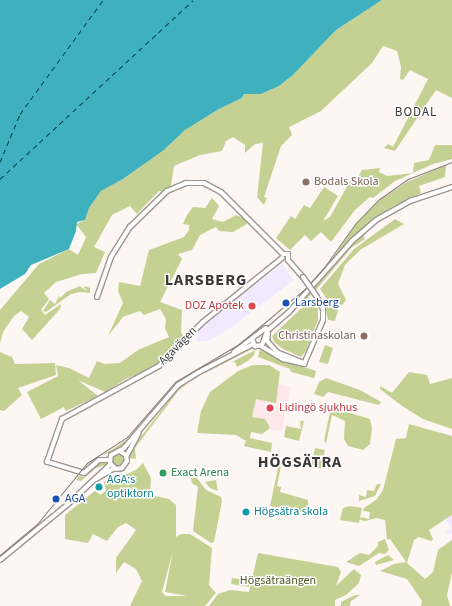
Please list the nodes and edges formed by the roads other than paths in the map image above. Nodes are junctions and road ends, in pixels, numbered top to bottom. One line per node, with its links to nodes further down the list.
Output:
1 (452, 187): 3 (street)
2 (283, 256): 4 (street); 12 (street, bridge); 19 (street, Agavägen)
3 (304, 295): 5 (street); 6 (street)
4 (97, 297)
5 (280, 320): 8 (street); 10 (street)
6 (259, 335): 7 (street); 8 (street)
7 (252, 339): 9 (street); 11 (street)
8 (262, 342): 9 (street); 10 (street); 12 (street)
9 (253, 344): 11 (street)
10 (277, 352): 12 (street)
11 (217, 362): 13 (street)
12 (304, 364)
13 (144, 426): 14 (street); 16 (street)
14 (121, 452): 15 (street); 16 (street)
15 (111, 455): 17 (street); 19 (street)
16 (127, 458): 18 (street)
17 (110, 462): 18 (street); 19 (street); 20 (street)
18 (114, 468): 20 (street)
19 (82, 473)
20 (94, 480): 21 (street)
21 (0, 560)

